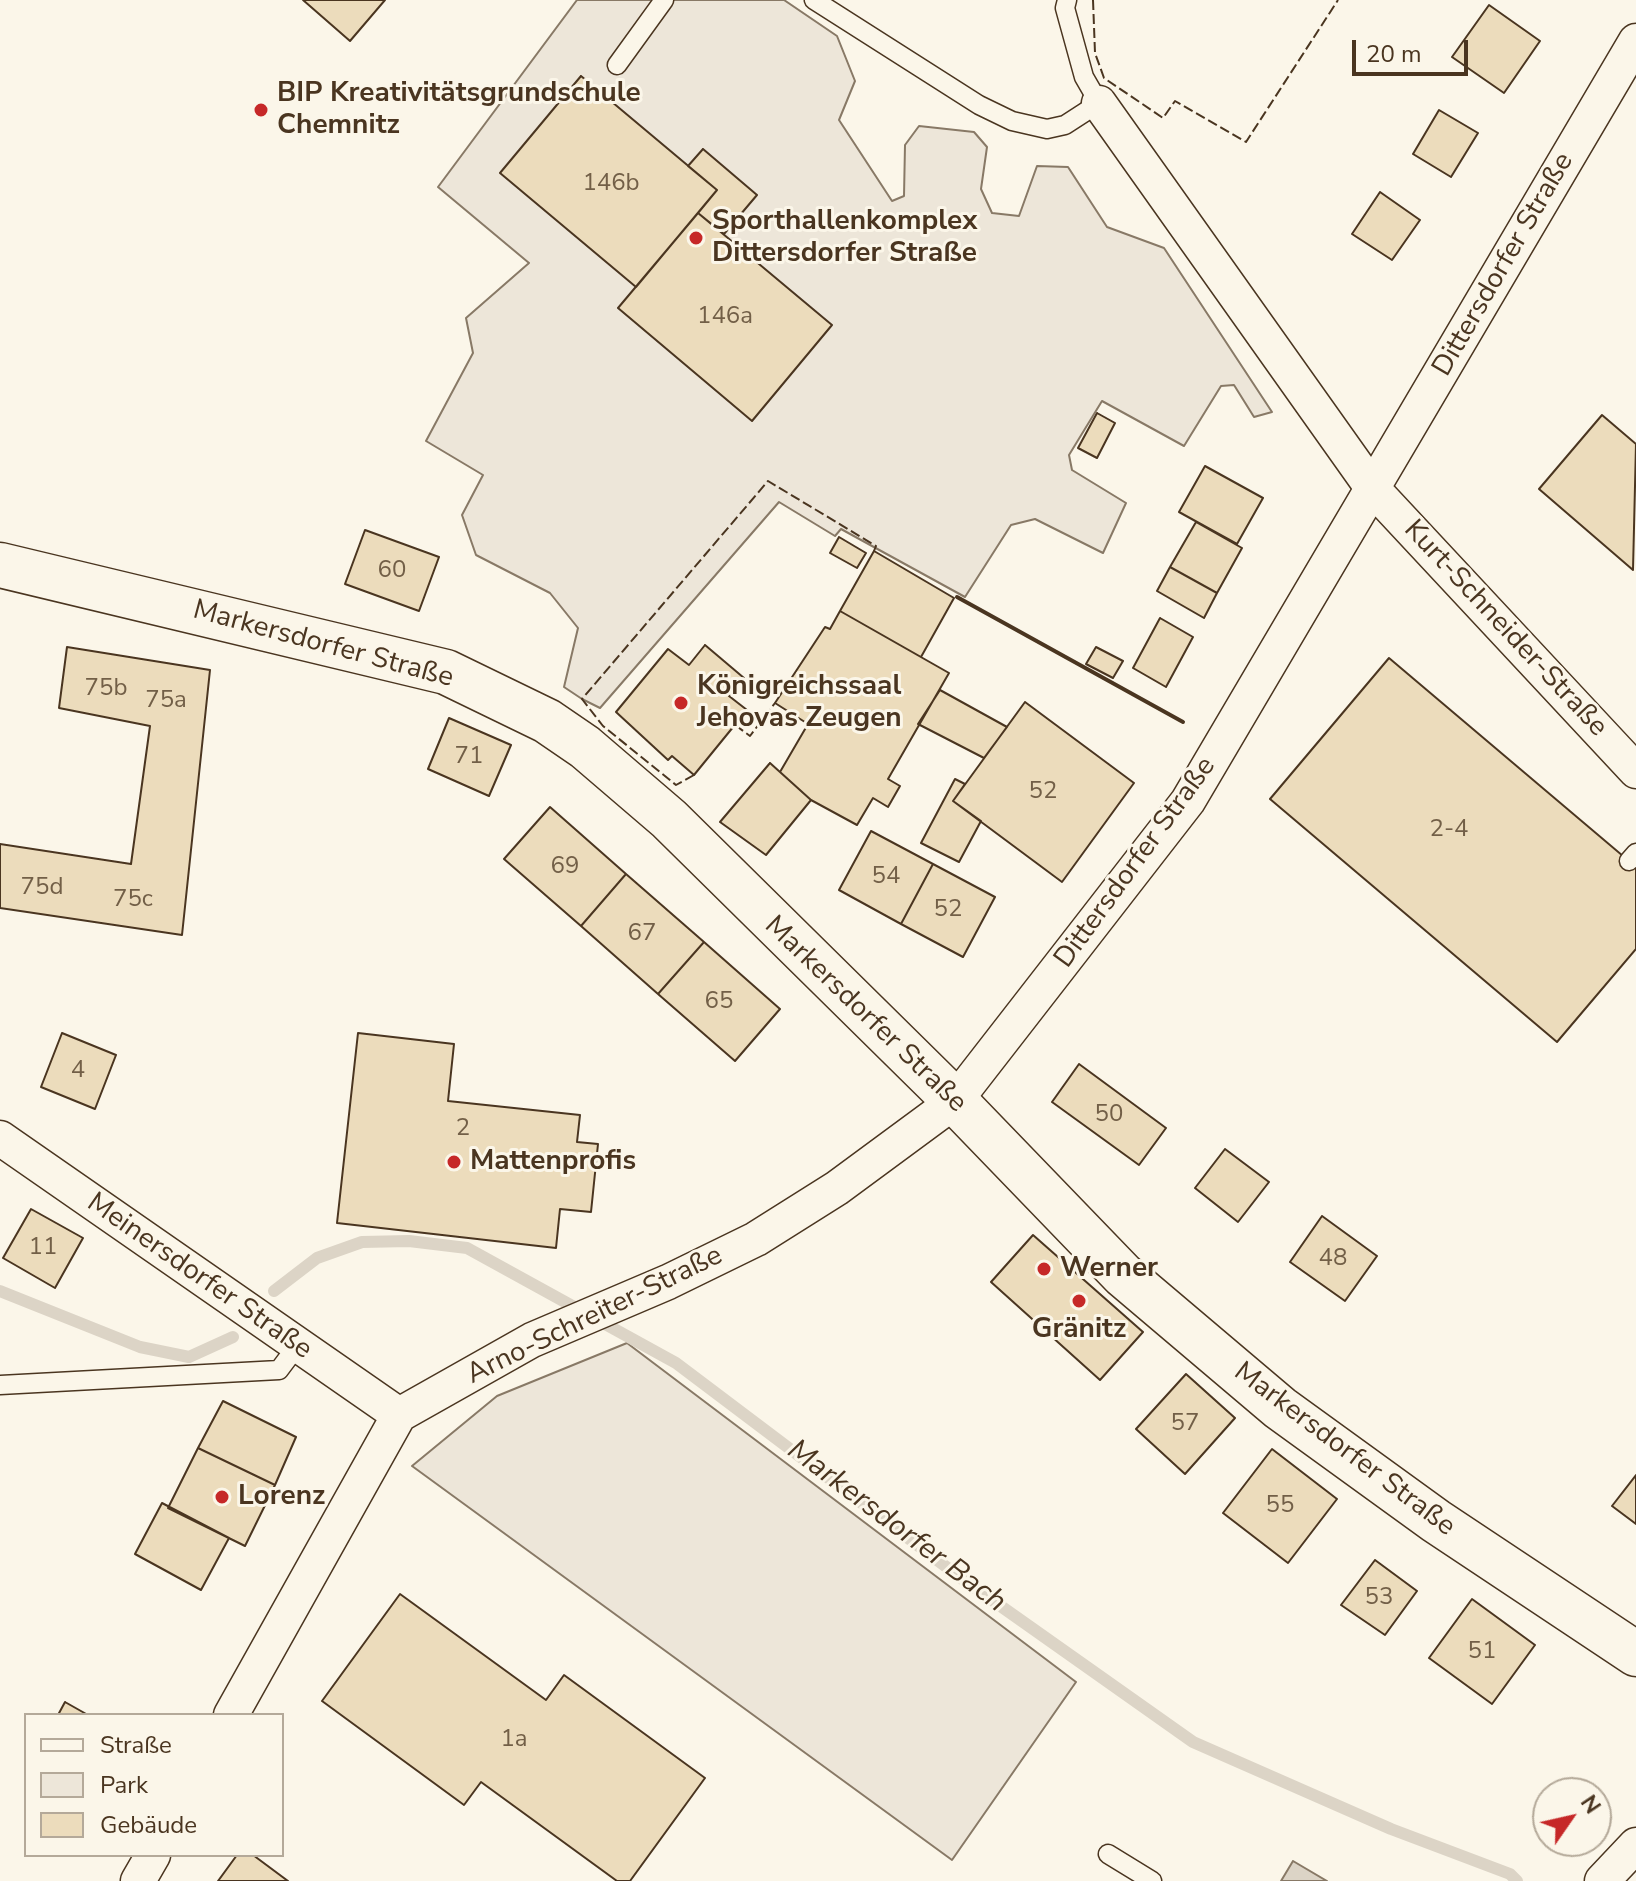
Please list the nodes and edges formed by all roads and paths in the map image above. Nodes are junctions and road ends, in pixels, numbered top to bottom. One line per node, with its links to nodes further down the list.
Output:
1 (664, 0): 5 (lane)
2 (814, 0): 6 (lane)
3 (1067, 0): 6 (lane)
4 (1636, 41): 7 (street, Dittersdorfer Straße)
5 (617, 65)
6 (1099, 103): 7 (street)
7 (1373, 489): 9 (street, Kurt-Schneider-Straße); 10 (street, Dittersdorfer Straße)
8 (0, 565): 10 (street, Markersdorfer Straße)
9 (1629, 752)
10 (955, 1101): 14 (street, Arno-Schreiter-Straße); 15 (street, Markersdorfer Straße)
11 (0, 1138): 12 (street, Meinersdorfer Straße)
12 (297, 1346): 13 (lane); 14 (street, Meinersdorfer Straße)
13 (0, 1385)
14 (399, 1415): 16 (street)
15 (1636, 1654)
16 (232, 1713)
17 (1636, 1845): 22 (street)
18 (1108, 1854): 21 (lane)
19 (152, 1857): 20 (street)
20 (138, 1881)
21 (1152, 1881)
22 (1602, 1881)

